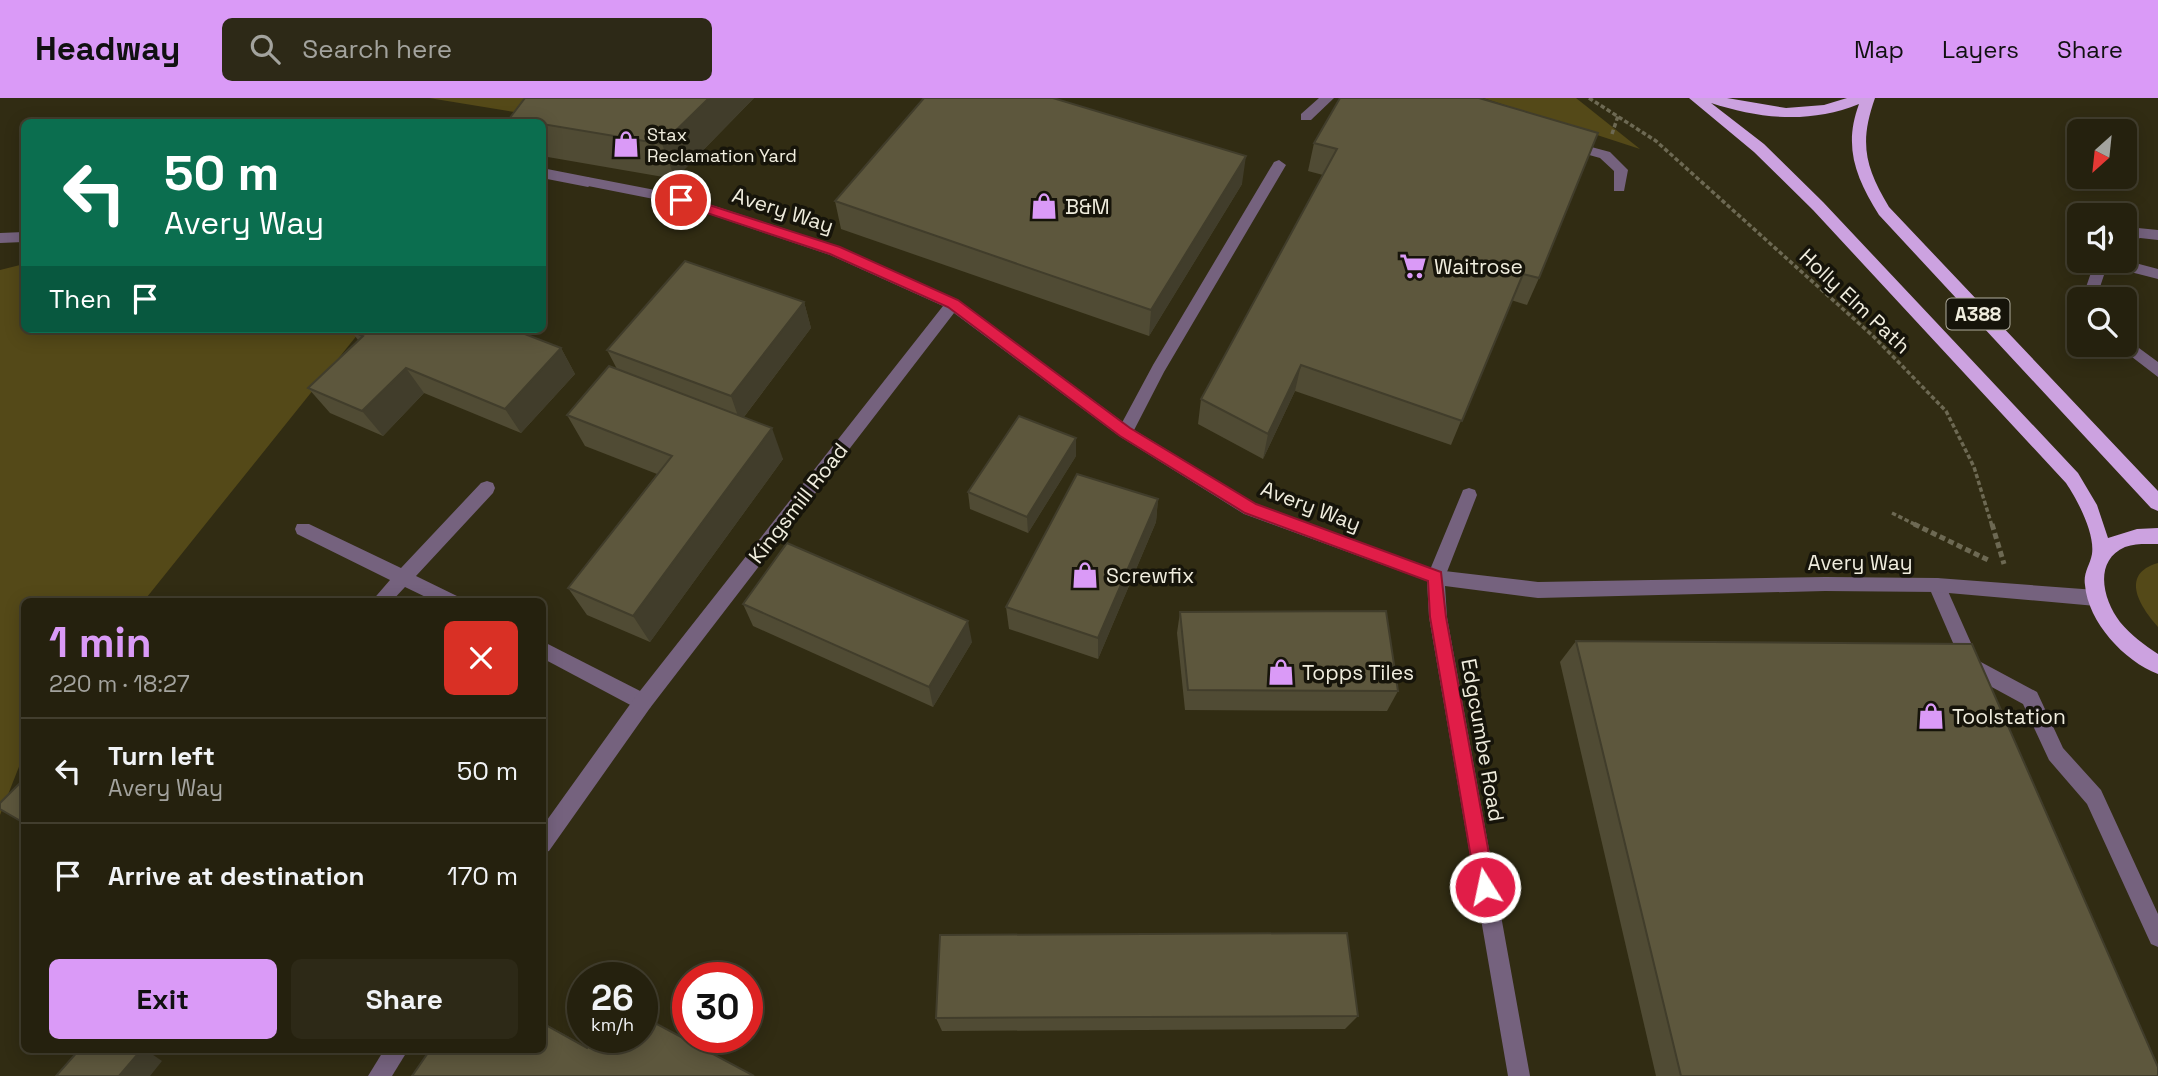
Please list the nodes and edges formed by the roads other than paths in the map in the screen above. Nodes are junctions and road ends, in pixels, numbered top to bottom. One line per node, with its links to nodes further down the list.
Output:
1 (1327, 98): 6 (street)
2 (1696, 98): 26 (highway, A388)
3 (1712, 98): 4 (highway)
4 (1860, 98)
5 (1868, 98): 23 (highway, A388)
6 (1306, 117)
7 (1552, 140): 10 (street)
8 (1279, 165): 20 (street)
9 (546, 174): 17 (street, Avery Way)
10 (1619, 188)
11 (2137, 234): 12 (street)
12 (2158, 235)
13 (21, 237): 14 (street)
14 (0, 238)
15 (2137, 269): 16 (street)
16 (2158, 274)
17 (953, 304): 20 (street, Avery Way); 35 (street, Kingsmill Road)
18 (2137, 353): 19 (street)
19 (2158, 371)
20 (1125, 432): 28 (street, Avery Way)
21 (486, 488): 27 (street)
22 (1469, 495): 28 (street)
23 (2158, 503)
24 (303, 529): 27 (street)
25 (2158, 536): 26 (highway)
26 (2101, 553): 32 (highway)
27 (404, 576): 30 (street); 31 (street)
28 (1436, 577): 29 (street, Avery Way); 40 (street, Edgcumbe Road)
29 (1937, 585): 32 (street, Avery Way); 37 (street)
30 (384, 598)
31 (445, 598)
32 (2096, 598): 34 (highway)
33 (546, 651): 35 (street)
34 (2158, 665)
35 (643, 702): 36 (street, Kingsmill Road)
36 (546, 838)
37 (2158, 937)
38 (395, 1053): 39 (street)
39 (379, 1076)
40 (1519, 1076)

